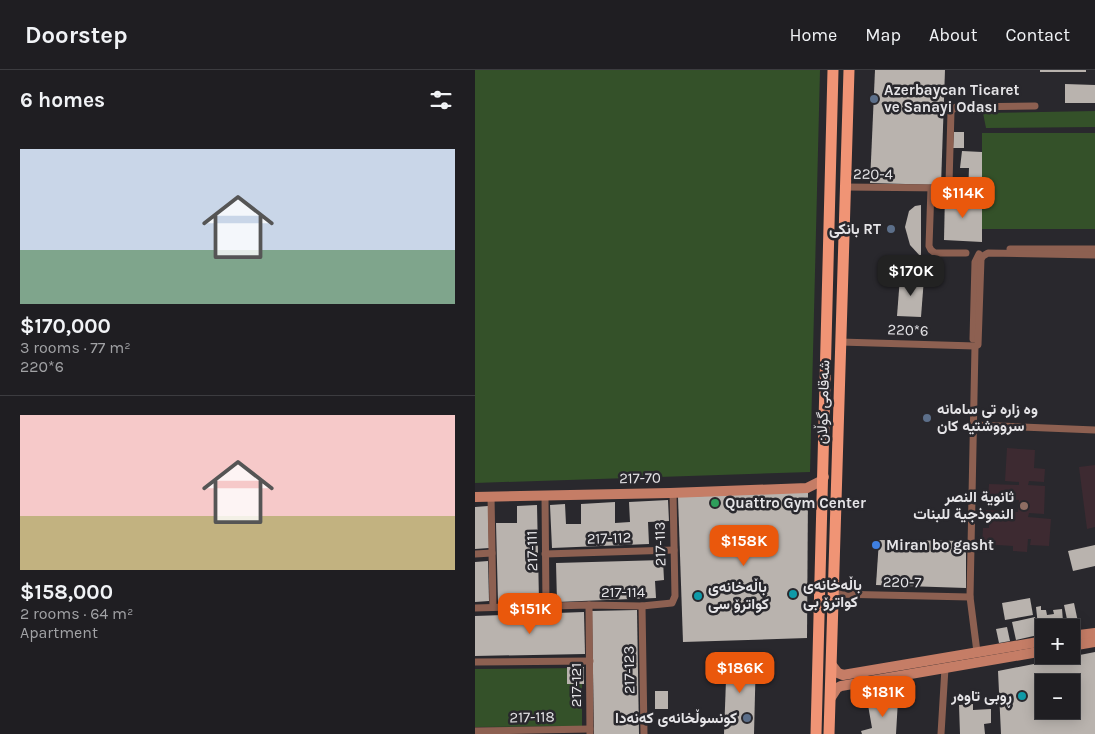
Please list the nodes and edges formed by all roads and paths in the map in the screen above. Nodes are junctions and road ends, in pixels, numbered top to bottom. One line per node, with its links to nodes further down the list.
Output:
1 (833, 70): 4 (main road, شەقامی گوڵان)
2 (849, 70): 5 (main road, شەقامی گوڵان)
3 (1035, 106): 7 (street)
4 (831, 165): 5 (main road); 15 (main road, شەقامی گوڵان)
5 (845, 165): 6 (main road, شەقامی گوڵان)
6 (844, 187): 7 (street, 220-4); 11 (main road, شەقامی گوڵان)
7 (931, 188): 9 (street)
8 (1095, 249): 12 (street)
9 (966, 253)
10 (1095, 255): 12 (street)
11 (839, 342): 12 (street, 220*6); 26 (main road, شەقامی گوڵان)
12 (975, 345): 13 (street)
13 (973, 425): 14 (street); 28 (street)
14 (1095, 430)
15 (824, 476): 16 (street); 21 (main road, شەقامی گوڵان)
16 (807, 488): 17 (street, 217-70); 21 (street)
17 (673, 492): 20 (street, 217-70); 22 (street, 217-113)
18 (475, 496): 19 (street, 217-70)
19 (491, 496): 20 (street, 217-70); 24 (street)
20 (545, 496): 25 (street, 217-111)
21 (824, 500): 50 (main road, شەقامی گوڵان)
22 (674, 550): 25 (street, 217-112); 27 (street, 217-113)
23 (475, 554): 24 (street)
24 (492, 554): 31 (street)
25 (545, 554): 32 (street, 217-111)
26 (834, 594): 28 (street, 220-7); 43 (main road, شەقامی گوڵان)
27 (675, 596): 30 (street, 217-114)
28 (971, 597): 39 (street)
29 (589, 605): 30 (street, 217-114); 32 (street, 217-114); 41 (street, 217-121)
30 (642, 606): 49 (street, 217-123)
31 (493, 607): 32 (street, 217-114); 33 (street, 217-114)
32 (546, 607)
33 (475, 608)
34 (1095, 632): 35 (street)
35 (1080, 634)
36 (1035, 642): 39 (street)
37 (1095, 642): 38 (street)
38 (1080, 644)
39 (977, 652): 45 (street)
40 (1035, 653): 44 (street)
41 (590, 661): 42 (street); 48 (street, 217-121)
42 (475, 662)
43 (831, 664): 45 (street); 46 (main road, شەقامی گوڵان)
44 (945, 668): 45 (street); 52 (street)
45 (856, 678): 46 (street)
46 (830, 699): 51 (main road, شەقامی گوڵان)
47 (475, 731): 48 (street, 217-118)
48 (590, 732)
49 (644, 734)
50 (817, 734)
51 (829, 734)
52 (941, 734)

